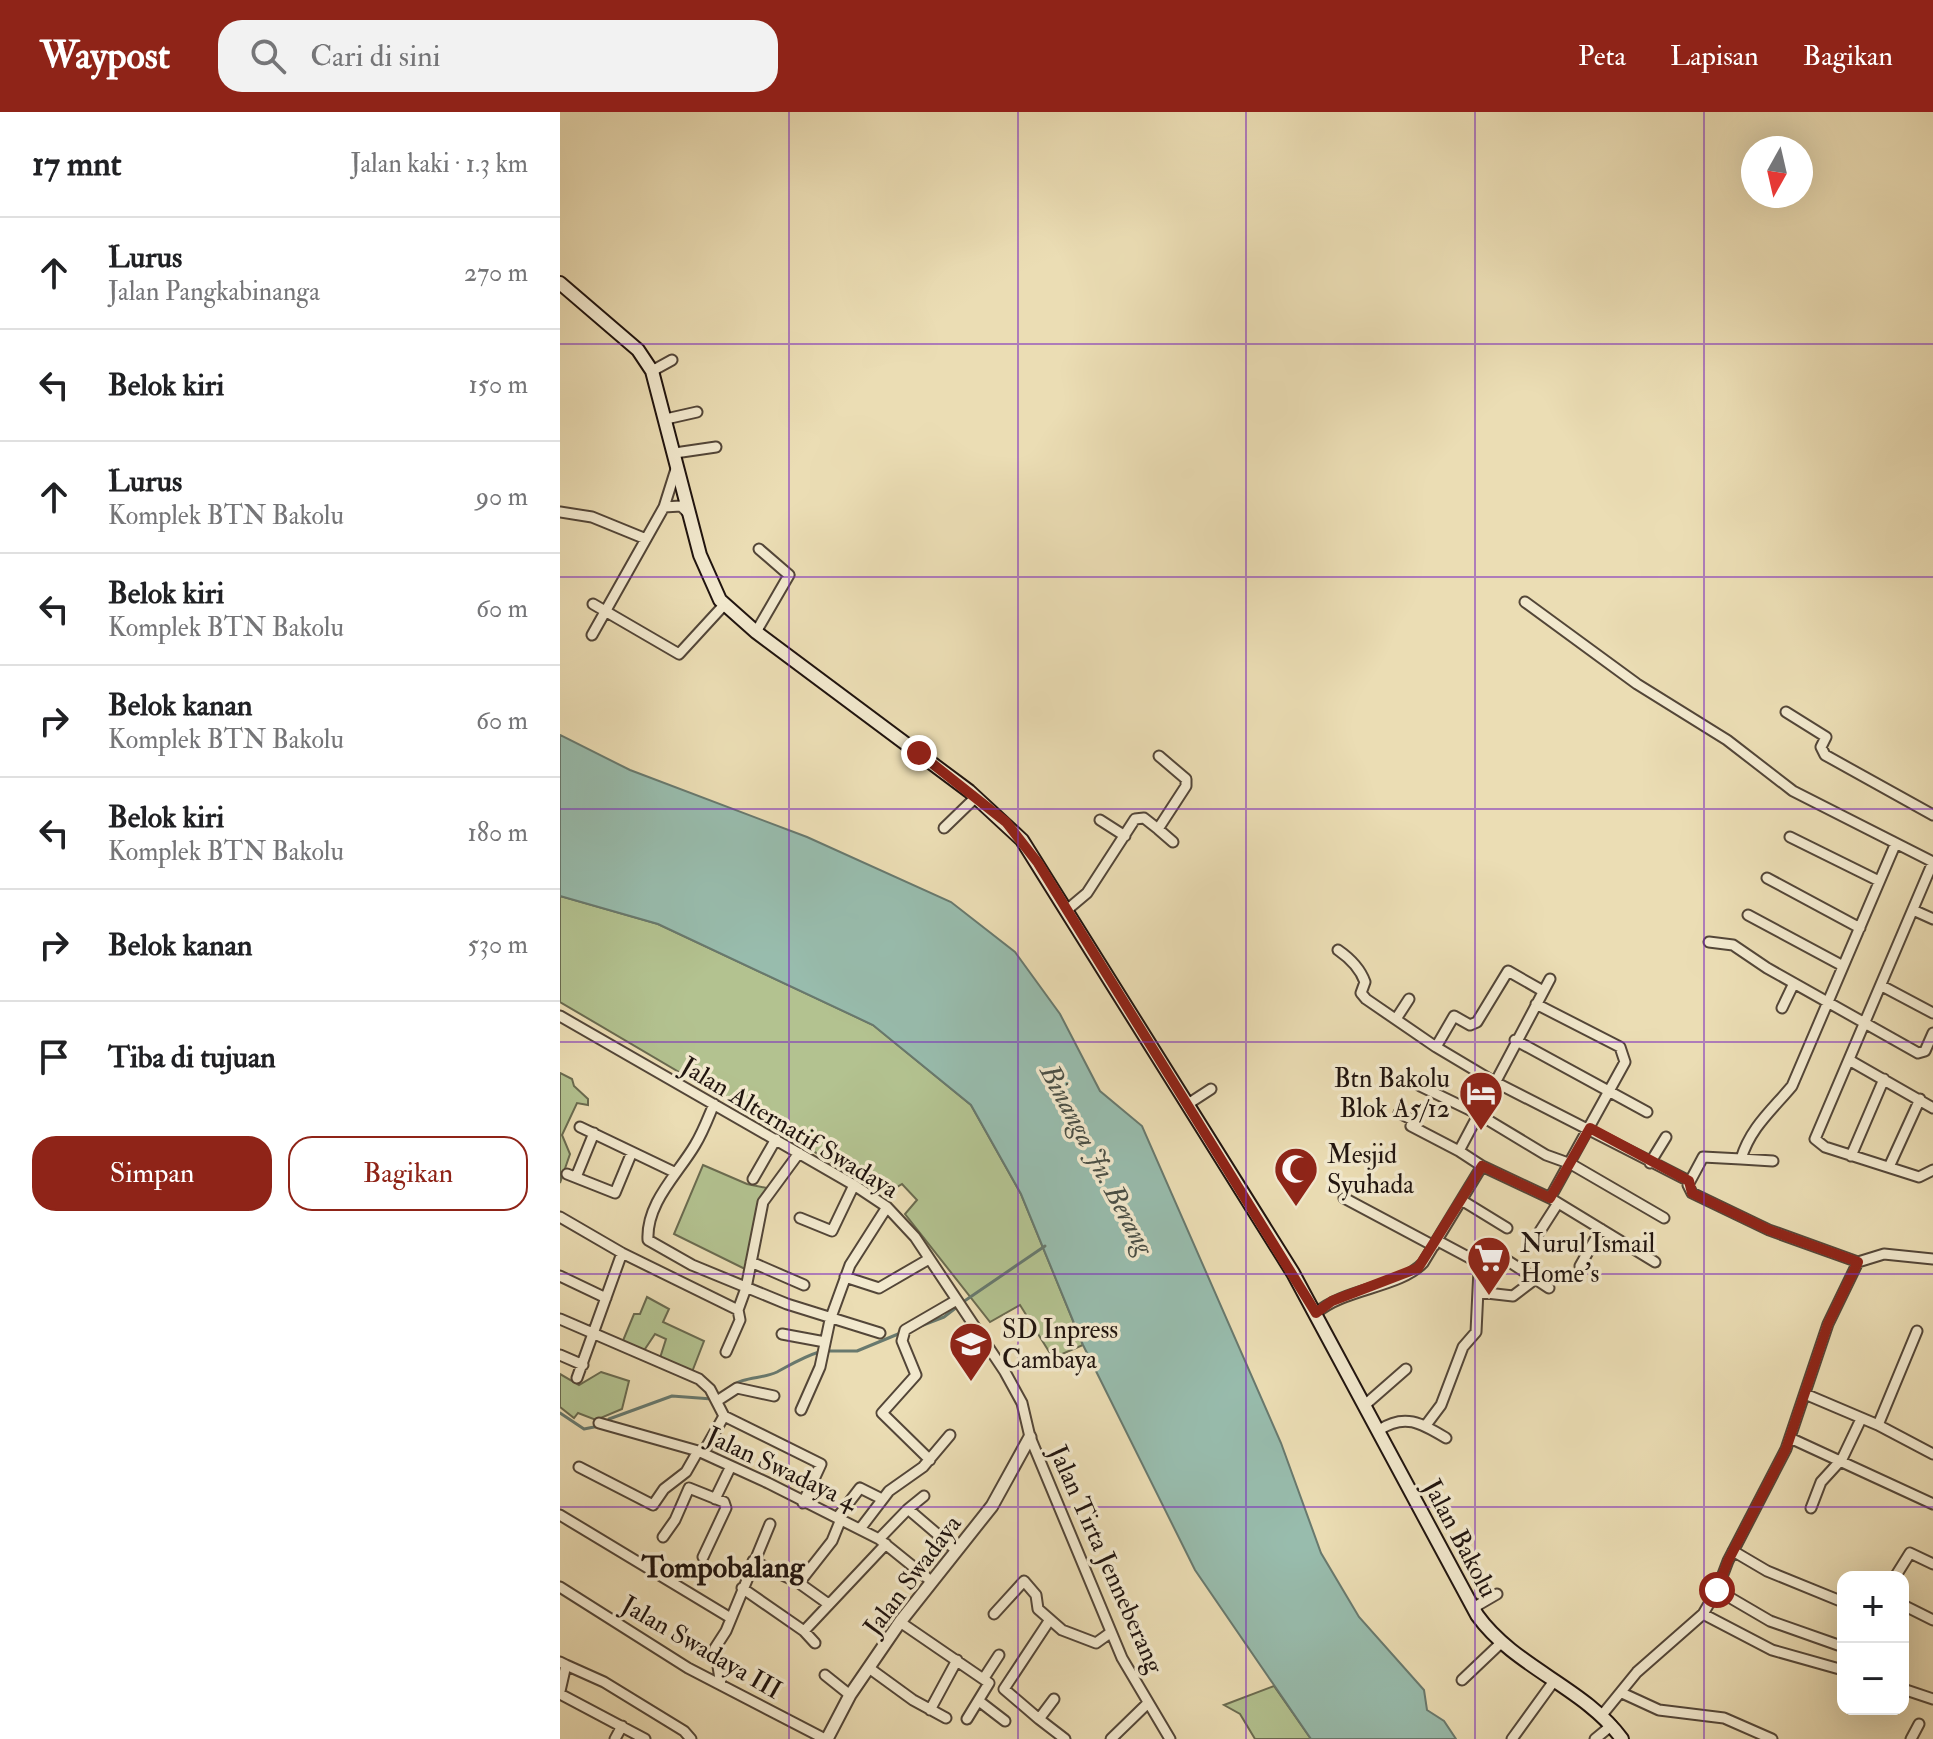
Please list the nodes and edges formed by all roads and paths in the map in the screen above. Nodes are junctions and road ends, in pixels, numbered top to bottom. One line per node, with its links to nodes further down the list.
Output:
1 (560, 283): 3 (main road)
2 (697, 412): 3 (street)
3 (671, 418): 5 (main road)
4 (716, 447): 5 (street)
5 (680, 454): 6 (street); 8 (main road)
6 (664, 507): 8 (street); 9 (street)
7 (560, 512): 9 (street)
8 (692, 518): 13 (main road)
9 (646, 539): 14 (street)
10 (759, 549): 15 (street)
11 (1525, 602): 27 (street)
12 (593, 604): 14 (street)
13 (724, 605): 14 (street); 15 (main road, Jalan Bakolu)
14 (606, 609): 16 (street)
15 (756, 632): 19 (main road, Jalan Bakolu)
16 (592, 635)
17 (1786, 712): 20 (street)
18 (1159, 756): 23 (street)
19 (976, 797): 22 (street); 30 (main road, Jalan Bakolu)
20 (1933, 815)
21 (1100, 820): 24 (street)
22 (944, 828)
23 (1158, 829): 24 (street); 26 (street)
24 (1125, 836): 30 (street)
25 (1790, 837): 29 (street)
26 (1173, 842)
27 (1895, 845): 29 (street); 31 (street)
28 (1767, 878): 34 (street)
29 (1879, 881): 34 (street)
30 (1069, 908): 60 (main road, Jalan Bakolu)
31 (1913, 910): 33 (street); 40 (street)
32 (1748, 915): 37 (street)
33 (1933, 919)
34 (1860, 928): 37 (street)
35 (1709, 942): 39 (street)
36 (1338, 950): 48 (street)
37 (1843, 966): 43 (street)
38 (1550, 979): 41 (street)
39 (1794, 983): 43 (street); 45 (street)
40 (1882, 986): 46 (street); 49 (street)
41 (1543, 991): 44 (street); 52 (street)
42 (1409, 999): 48 (street)
43 (1828, 1003): 49 (street); 75 (street)
44 (1536, 1004): 51 (street); 58 (street)
45 (1782, 1008)
46 (1933, 1013)
47 (560, 1016): 61 (street, Jalan Alternatif Swadaya)
48 (1396, 1019): 52 (street)
49 (1865, 1023): 50 (street); 53 (street)
50 (1933, 1033)
51 (1515, 1040): 55 (street); 58 (street)
52 (1436, 1047): 55 (street)
53 (1849, 1060): 54 (street); 74 (street)
54 (1884, 1079): 59 (street); 74 (street)
55 (1493, 1081): 65 (street); 67 (street)
56 (1420, 1086): 65 (street)
57 (1211, 1089): 60 (street)
58 (1609, 1089): 63 (street); 67 (street)
59 (1920, 1099): 62 (street); 80 (street)
60 (1191, 1102): 115 (main road, Jalan Bakolu)
61 (714, 1104): 70 (street, Jalan Alternatif Swadaya); 82 (street)
62 (1933, 1108)
63 (1647, 1112)
64 (1399, 1113): 71 (street)
65 (1478, 1114): 71 (street); 78 (street)
66 (580, 1127): 68 (street)
67 (1590, 1128): 77 (street); 78 (street)
68 (594, 1133): 72 (street); 72 (street)
69 (1666, 1137): 77 (street)
70 (776, 1139): 73 (street, Jalan Alternatif Swadaya); 83 (street)
71 (1459, 1151): 79 (street)
72 (632, 1152): 82 (street)
73 (799, 1153): 85 (street, Jalan Alternatif Swadaya); 100 (street)
74 (1851, 1156): 80 (street)
75 (1741, 1159): 76 (street); 84 (street)
76 (1773, 1161)
77 (1650, 1163): 84 (street)
78 (1571, 1164): 88 (street); 92 (street)
79 (1482, 1166): 87 (street); 88 (street)
80 (1889, 1167): 81 (street)
81 (1933, 1170)
82 (674, 1172): 109 (street)
83 (753, 1179)
84 (1689, 1181): 102 (street)
85 (854, 1185): 89 (street, Jalan Alternatif Swadaya); 91 (street)
86 (1344, 1198): 96 (street)
87 (1463, 1201): 93 (street); 96 (street)
88 (1554, 1201): 94 (street); 95 (street)
89 (887, 1207): 98 (street, Jalan Alternatif Swadaya); 106 (street)
90 (560, 1217): 97 (street)
91 (800, 1218)
92 (1664, 1218)
93 (1507, 1228)
94 (1601, 1229): 101 (street); 104 (street)
95 (1533, 1242)
96 (1436, 1244): 103 (street); 115 (street)
97 (622, 1253): 112 (street); 114 (street)
98 (929, 1259): 106 (street); 113 (street, Jalan Alternatif Swadaya)
99 (1933, 1259): 102 (street)
100 (751, 1262): 108 (street); 109 (street)
101 (1655, 1262)
102 (1858, 1262): 128 (street)
103 (1483, 1265): 107 (street); 111 (street)
104 (1580, 1266)
105 (560, 1276): 112 (street)
106 (845, 1277): 117 (street)
107 (1534, 1280): 110 (street); 111 (street)
108 (804, 1285)
109 (746, 1288): 114 (street); 117 (street)
110 (1549, 1288)
111 (1478, 1292): 136 (street)
112 (606, 1298): 121 (street)
113 (955, 1301): 140 (street, Jalan Alternatif Swadaya); 146 (street)
114 (738, 1310): 123 (street)
115 (1316, 1313): 131 (main road, Jalan Bakolu)
116 (560, 1319): 121 (street)
117 (830, 1320): 119 (street); 122 (street)
118 (1917, 1331): 137 (street)
119 (880, 1333)
120 (782, 1334): 122 (street)
121 (593, 1336): 125 (street); 130 (street)
122 (825, 1342): 132 (street)
123 (726, 1352)
124 (560, 1355): 125 (street)
125 (583, 1365): 127 (street)
126 (1406, 1369): 131 (street)
127 (577, 1378)
128 (1805, 1394): 134 (street); 142 (street)
129 (774, 1396): 130 (street)
130 (717, 1401): 133 (street)
131 (1366, 1404): 138 (main road, Jalan Bakolu)
132 (801, 1410)
133 (724, 1416): 143 (street); 152 (street)
134 (1861, 1419): 137 (street); 145 (street)
135 (599, 1423): 143 (street, Jalan Swadaya 4)
136 (1426, 1425): 138 (street); 141 (street)
137 (1878, 1425): 144 (street)
138 (1379, 1430): 176 (main road, Jalan Bakolu)
139 (950, 1435): 146 (street)
140 (1030, 1437): 162 (street, Jalan Swadaya); 185 (street, Jalan Tirta Jenneberang)
141 (1446, 1438)
142 (1790, 1438): 145 (street); 163 (street)
143 (701, 1452): 147 (street, Jalan Swadaya 4); 148 (street)
144 (1933, 1454)
145 (1842, 1459): 153 (street); 154 (street)
146 (930, 1460): 151 (street)
147 (731, 1466): 150 (street); 152 (street, Jalan Swadaya 4)
148 (579, 1467)
149 (924, 1496): 155 (street)
150 (715, 1499): 160 (street); 164 (street)
151 (882, 1499): 157 (street); 159 (street)
152 (803, 1503): 157 (street, Jalan Swadaya 4)
153 (1933, 1504)
154 (1811, 1508)
155 (908, 1509): 161 (street); 162 (street)
156 (560, 1515): 180 (street)
157 (839, 1519): 159 (street, Jalan Swadaya 4); 169 (street)
158 (770, 1524): 165 (street)
159 (860, 1529): 161 (street, Jalan Swadaya 4)
160 (663, 1537)
161 (883, 1541): 168 (street, Jalan Swadaya 4); 175 (street)
162 (956, 1550): 168 (street, Jalan Swadaya)
163 (1733, 1551): 172 (street); 174 (street)
164 (703, 1557)
165 (753, 1561): 169 (street); 171 (street)
166 (1933, 1564): 167 (street)
167 (1899, 1571)
168 (931, 1581): 183 (street, Jalan Swadaya)
169 (799, 1583): 175 (street)
170 (560, 1587): 198 (street, Jalan Swadaya III)
171 (742, 1588): 180 (street); 184 (street)
172 (1717, 1590): 179 (street); 188 (street)
173 (1497, 1594): 176 (street)
174 (1837, 1600)
175 (827, 1603): 184 (street)
176 (1477, 1606): 186 (main road, Jalan Bakolu)
177 (1909, 1608): 181 (street)
178 (994, 1614): 182 (street)
179 (1703, 1614): 193 (street); 201 (street)
180 (729, 1617): 198 (street)
181 (1933, 1620)
182 (1049, 1621): 185 (street); 211 (street)
183 (900, 1622): 190 (street); 192 (street, Jalan Swadaya)
184 (804, 1631): 187 (street)
185 (1110, 1633): 206 (street, Jalan Tirta Jenneberang)
186 (1502, 1642): 196 (street); 197 (main road, Jalan Bakolu)
187 (815, 1643)
188 (1837, 1645)
189 (999, 1655): 195 (street)
190 (957, 1660): 195 (street); 207 (street)
191 (563, 1664): 200 (street); 218 (street)
192 (869, 1668): 202 (street, Jalan Swadaya); 207 (street)
193 (1837, 1668)
194 (825, 1675): 202 (street)
195 (984, 1678): 205 (street)
196 (1462, 1680)
197 (1554, 1681): 208 (main road, Jalan Bakolu); 223 (street)
198 (721, 1685): 219 (street, Jalan Swadaya III)
199 (1909, 1691): 204 (street)
200 (560, 1693): 215 (street)
201 (1622, 1693): 208 (street); 226 (street)
202 (850, 1695): 219 (street, Jalan Swadaya)
203 (1054, 1699): 211 (street)
204 (1933, 1699)
205 (979, 1701): 210 (street); 212 (street)
206 (1148, 1703): 221 (street); 222 (street, Jalan Tirta Jenneberang)
207 (930, 1710): 209 (street)
208 (1606, 1711): 214 (main road, Jalan Bakolu)
209 (946, 1718)
210 (967, 1719)
211 (1039, 1719): 220 (street)
212 (1005, 1721)
213 (1919, 1724): 227 (street)
214 (1612, 1725): 224 (street); 225 (main road, Jalan Bakolu)
215 (622, 1726): 216 (street); 217 (street)
216 (615, 1739)
217 (645, 1739)
218 (691, 1739)
219 (826, 1739)
220 (1065, 1739)
221 (1111, 1739)
222 (1170, 1739)
223 (1512, 1739)
224 (1595, 1739)
225 (1622, 1739)
226 (1772, 1739)
227 (1911, 1739)

